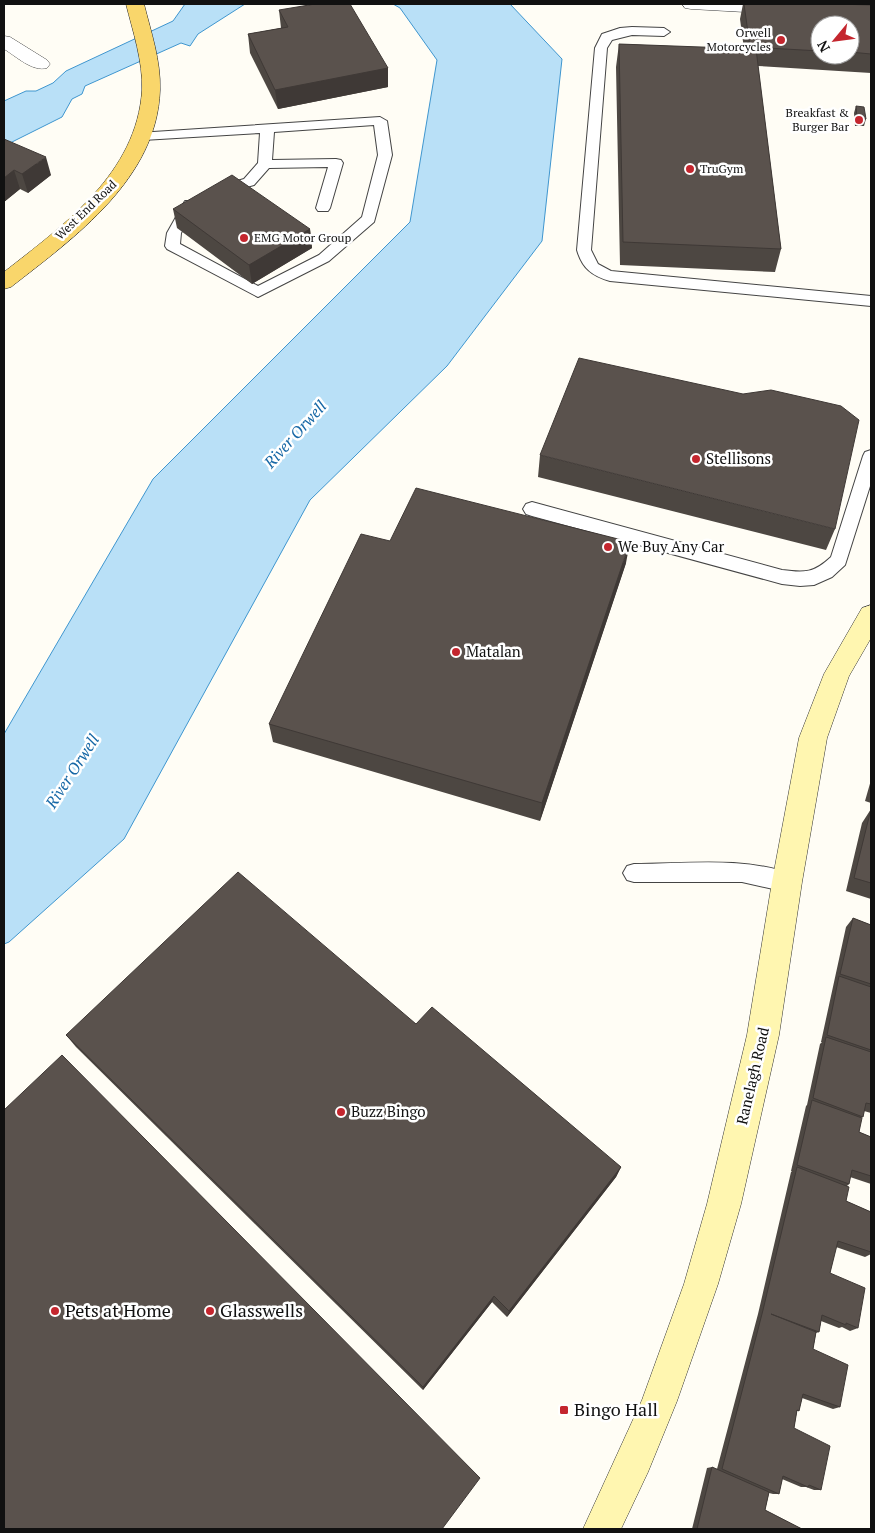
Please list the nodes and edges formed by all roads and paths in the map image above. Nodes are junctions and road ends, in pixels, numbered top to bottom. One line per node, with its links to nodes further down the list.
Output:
1 (135, 4): 8 (main road, West End Road)
2 (691, 4): 3 (street)
3 (796, 10)
4 (664, 32): 12 (lane)
5 (4, 41): 6 (street)
6 (42, 64)
7 (267, 128): 8 (lane); 9 (lane); 9 (lane)
8 (143, 136): 11 (main road, West End Road)
9 (265, 164): 10 (lane)
10 (324, 208)
11 (4, 282)
12 (871, 301)
13 (871, 456): 14 (lane)
14 (532, 509)
15 (871, 615): 17 (main road, Ranelagh Road)
16 (634, 873): 17 (lane)
17 (787, 882): 18 (main road, Ranelagh Road)
18 (602, 1529)

